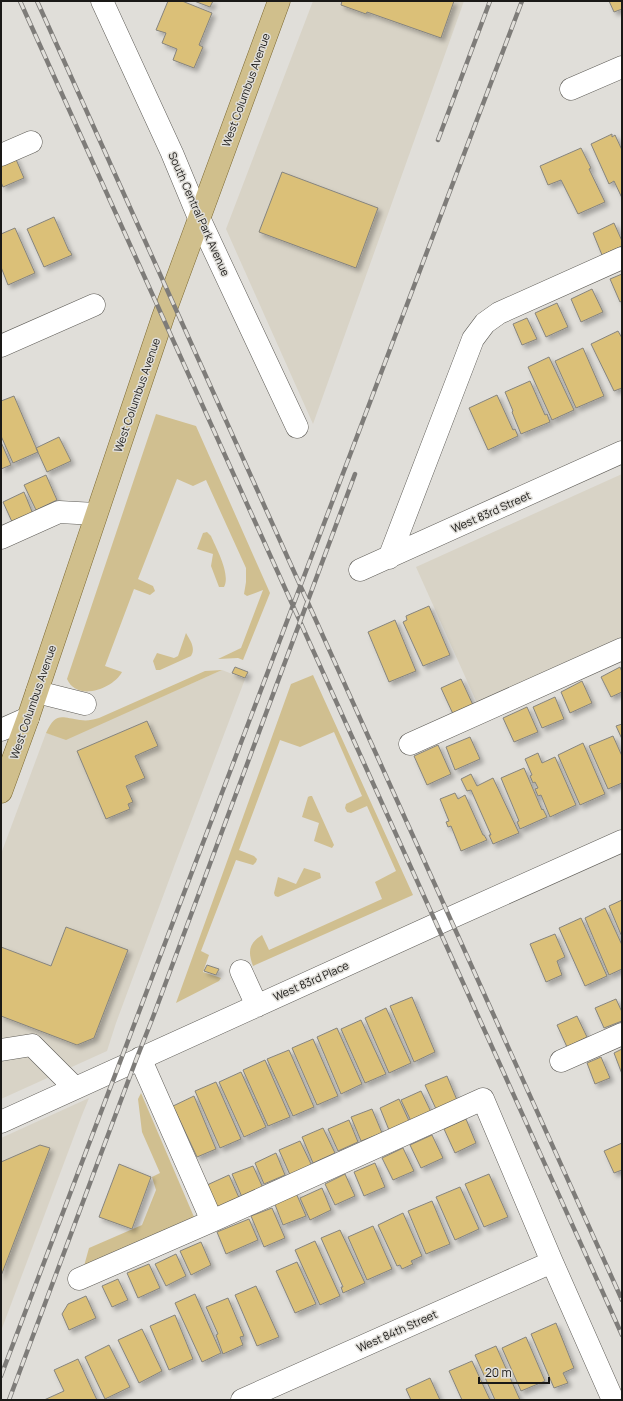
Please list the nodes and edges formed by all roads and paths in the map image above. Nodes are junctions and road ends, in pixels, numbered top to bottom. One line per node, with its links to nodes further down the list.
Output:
1 (102, 1): 7 (street, South Central Park Avenue)
2 (279, 1): 7 (main road, West Columbus Avenue)
3 (622, 66): 4 (street)
4 (571, 90)
5 (31, 142): 6 (street)
6 (1, 155)
7 (199, 218): 11 (street, South Central Park Avenue); 13 (main road, West Columbus Avenue)
8 (622, 258): 15 (street)
9 (94, 305): 10 (street)
10 (1, 346)
11 (297, 427)
12 (622, 452): 15 (street, West 83rd Street)
13 (96, 514): 14 (street); 18 (main road, West Columbus Avenue)
14 (1, 538)
15 (389, 558): 16 (street, West 83rd Street)
16 (360, 570)
17 (622, 649): 22 (street)
18 (37, 692): 19 (street); 20 (main road, West Columbus Avenue)
19 (85, 704)
20 (28, 718): 21 (street); 23 (main road, West Columbus Avenue)
21 (1, 730)
22 (410, 744)
23 (1, 792)
24 (622, 842): 26 (street, West 83rd Place)
25 (241, 971): 26 (street)
26 (257, 1006): 29 (street, West 83rd Place)
27 (622, 1034): 30 (street)
28 (1, 1050): 31 (street)
29 (140, 1058): 31 (street, West 83rd Place); 33 (street)
30 (561, 1061)
31 (75, 1088): 32 (street, West 83rd Place)
32 (1, 1122)
33 (212, 1221): 34 (street); 35 (street)
34 (552, 1262): 36 (street, West 84th Street); 37 (street)
35 (79, 1279)
36 (242, 1400)
37 (613, 1400)

